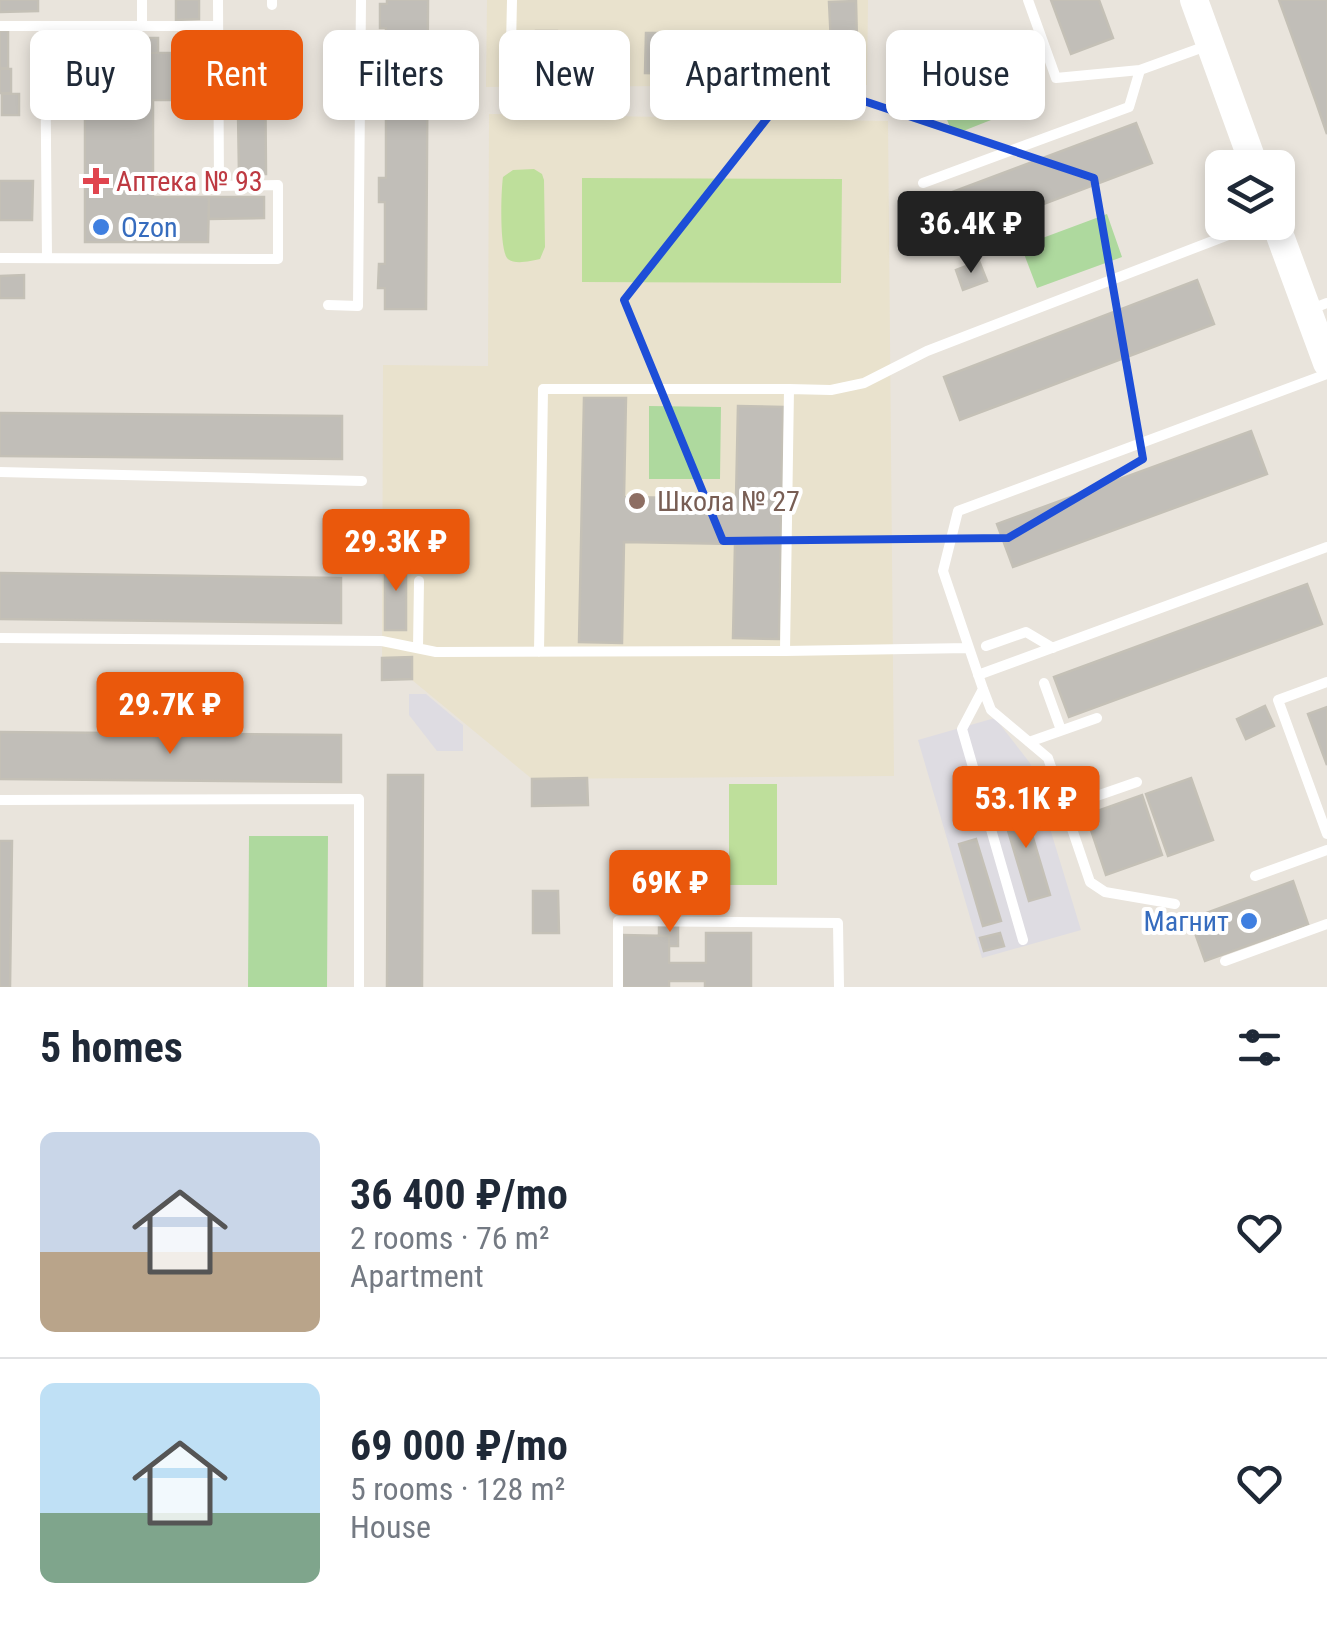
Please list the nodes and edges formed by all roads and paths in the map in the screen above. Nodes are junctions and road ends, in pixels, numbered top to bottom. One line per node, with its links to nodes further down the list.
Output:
1 (142, 0): 9 (lane)
2 (218, 0): 10 (lane)
3 (361, 0): 20 (lane)
4 (512, 0): 11 (lane)
5 (1028, 0): 13 (lane)
6 (1194, 0): 12 (street)
7 (0, 26): 8 (lane)
8 (45, 26): 9 (lane); 19 (lane)
9 (142, 26): 10 (lane)
10 (218, 26): 19 (lane)
11 (511, 30)
12 (1210, 44): 13 (lane); 14 (street)
13 (1140, 70): 15 (lane)
14 (1248, 150)
15 (923, 183)
16 (1215, 240): 24 (lane)
17 (1284, 240): 21 (street)
18 (0, 258): 19 (lane)
19 (47, 258)
20 (328, 305)
21 (1318, 307): 22 (street)
22 (1327, 362)
23 (1327, 374): 32 (lane)
24 (790, 389): 34 (lane); 35 (lane)
25 (0, 472): 26 (lane)
26 (362, 481)
27 (1327, 546): 33 (lane)
28 (419, 581): 31 (lane)
29 (0, 638): 31 (lane)
30 (986, 646): 33 (lane)
31 (418, 648): 35 (lane)
32 (969, 648): 34 (lane); 36 (lane)
33 (1052, 648): 36 (lane)
34 (785, 651): 35 (lane)
35 (539, 652)
36 (978, 675): 39 (lane)
37 (1327, 682): 46 (lane)
38 (1044, 683): 41 (lane)
39 (983, 689): 42 (lane); 51 (lane)
40 (1097, 718): 41 (lane)
41 (1061, 730): 42 (lane)
42 (1029, 742): 45 (lane)
43 (1137, 782): 45 (lane)
44 (0, 800): 53 (lane)
45 (1065, 807): 49 (lane)
46 (1327, 834)
47 (1327, 850): 48 (lane)
48 (1255, 876)
49 (1175, 904)
50 (1327, 924): 52 (lane)
51 (1023, 940)
52 (1225, 961)
53 (359, 987)
54 (618, 987): 55 (lane)
55 (839, 987)

